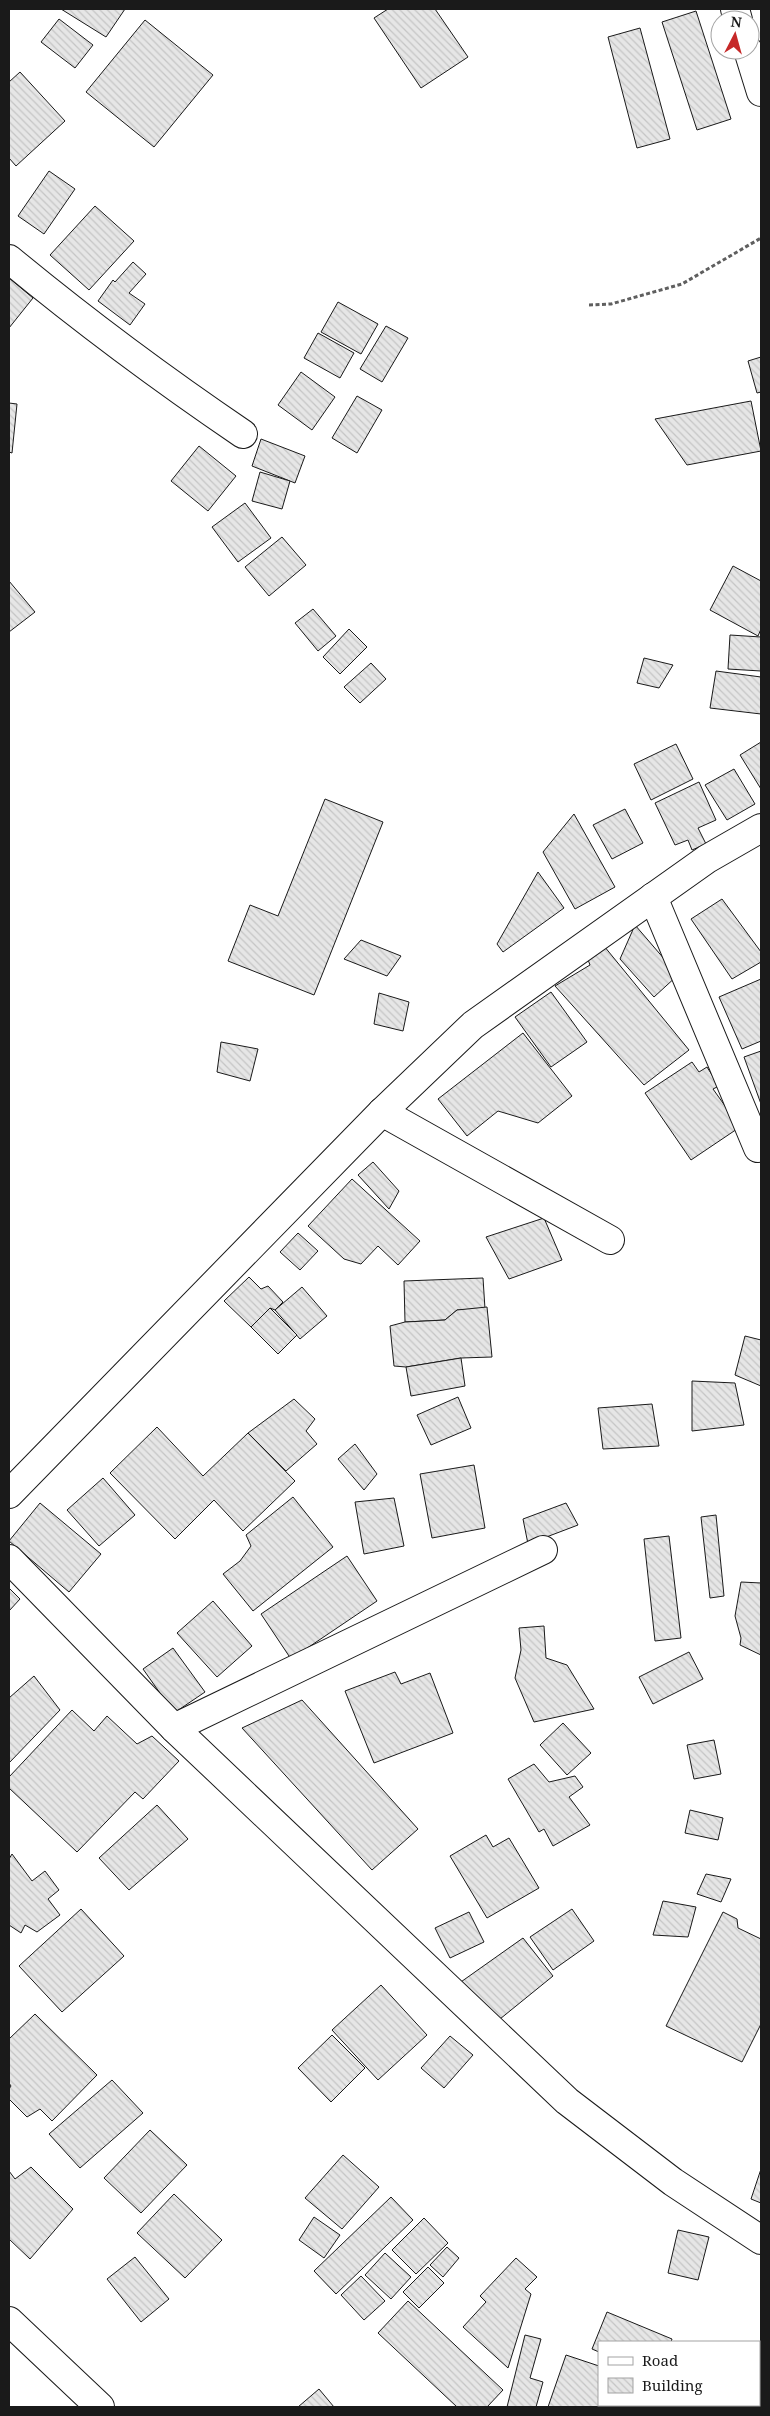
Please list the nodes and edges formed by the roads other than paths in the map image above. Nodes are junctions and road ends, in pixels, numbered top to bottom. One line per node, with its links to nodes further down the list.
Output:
1 (751, 60): 2 (street)
2 (761, 92)
3 (9, 258): 4 (street)
4 (243, 434)
5 (761, 828): 6 (street)
6 (653, 897): 7 (street); 8 (street)
7 (382, 1112): 9 (street); 10 (street)
8 (758, 1148)
9 (610, 1240)
10 (9, 1494)
11 (544, 1550): 13 (street)
12 (9, 1559): 13 (street)
13 (174, 1728): 14 (street)
14 (761, 2240)
15 (9, 2321): 16 (street)
16 (100, 2407)

